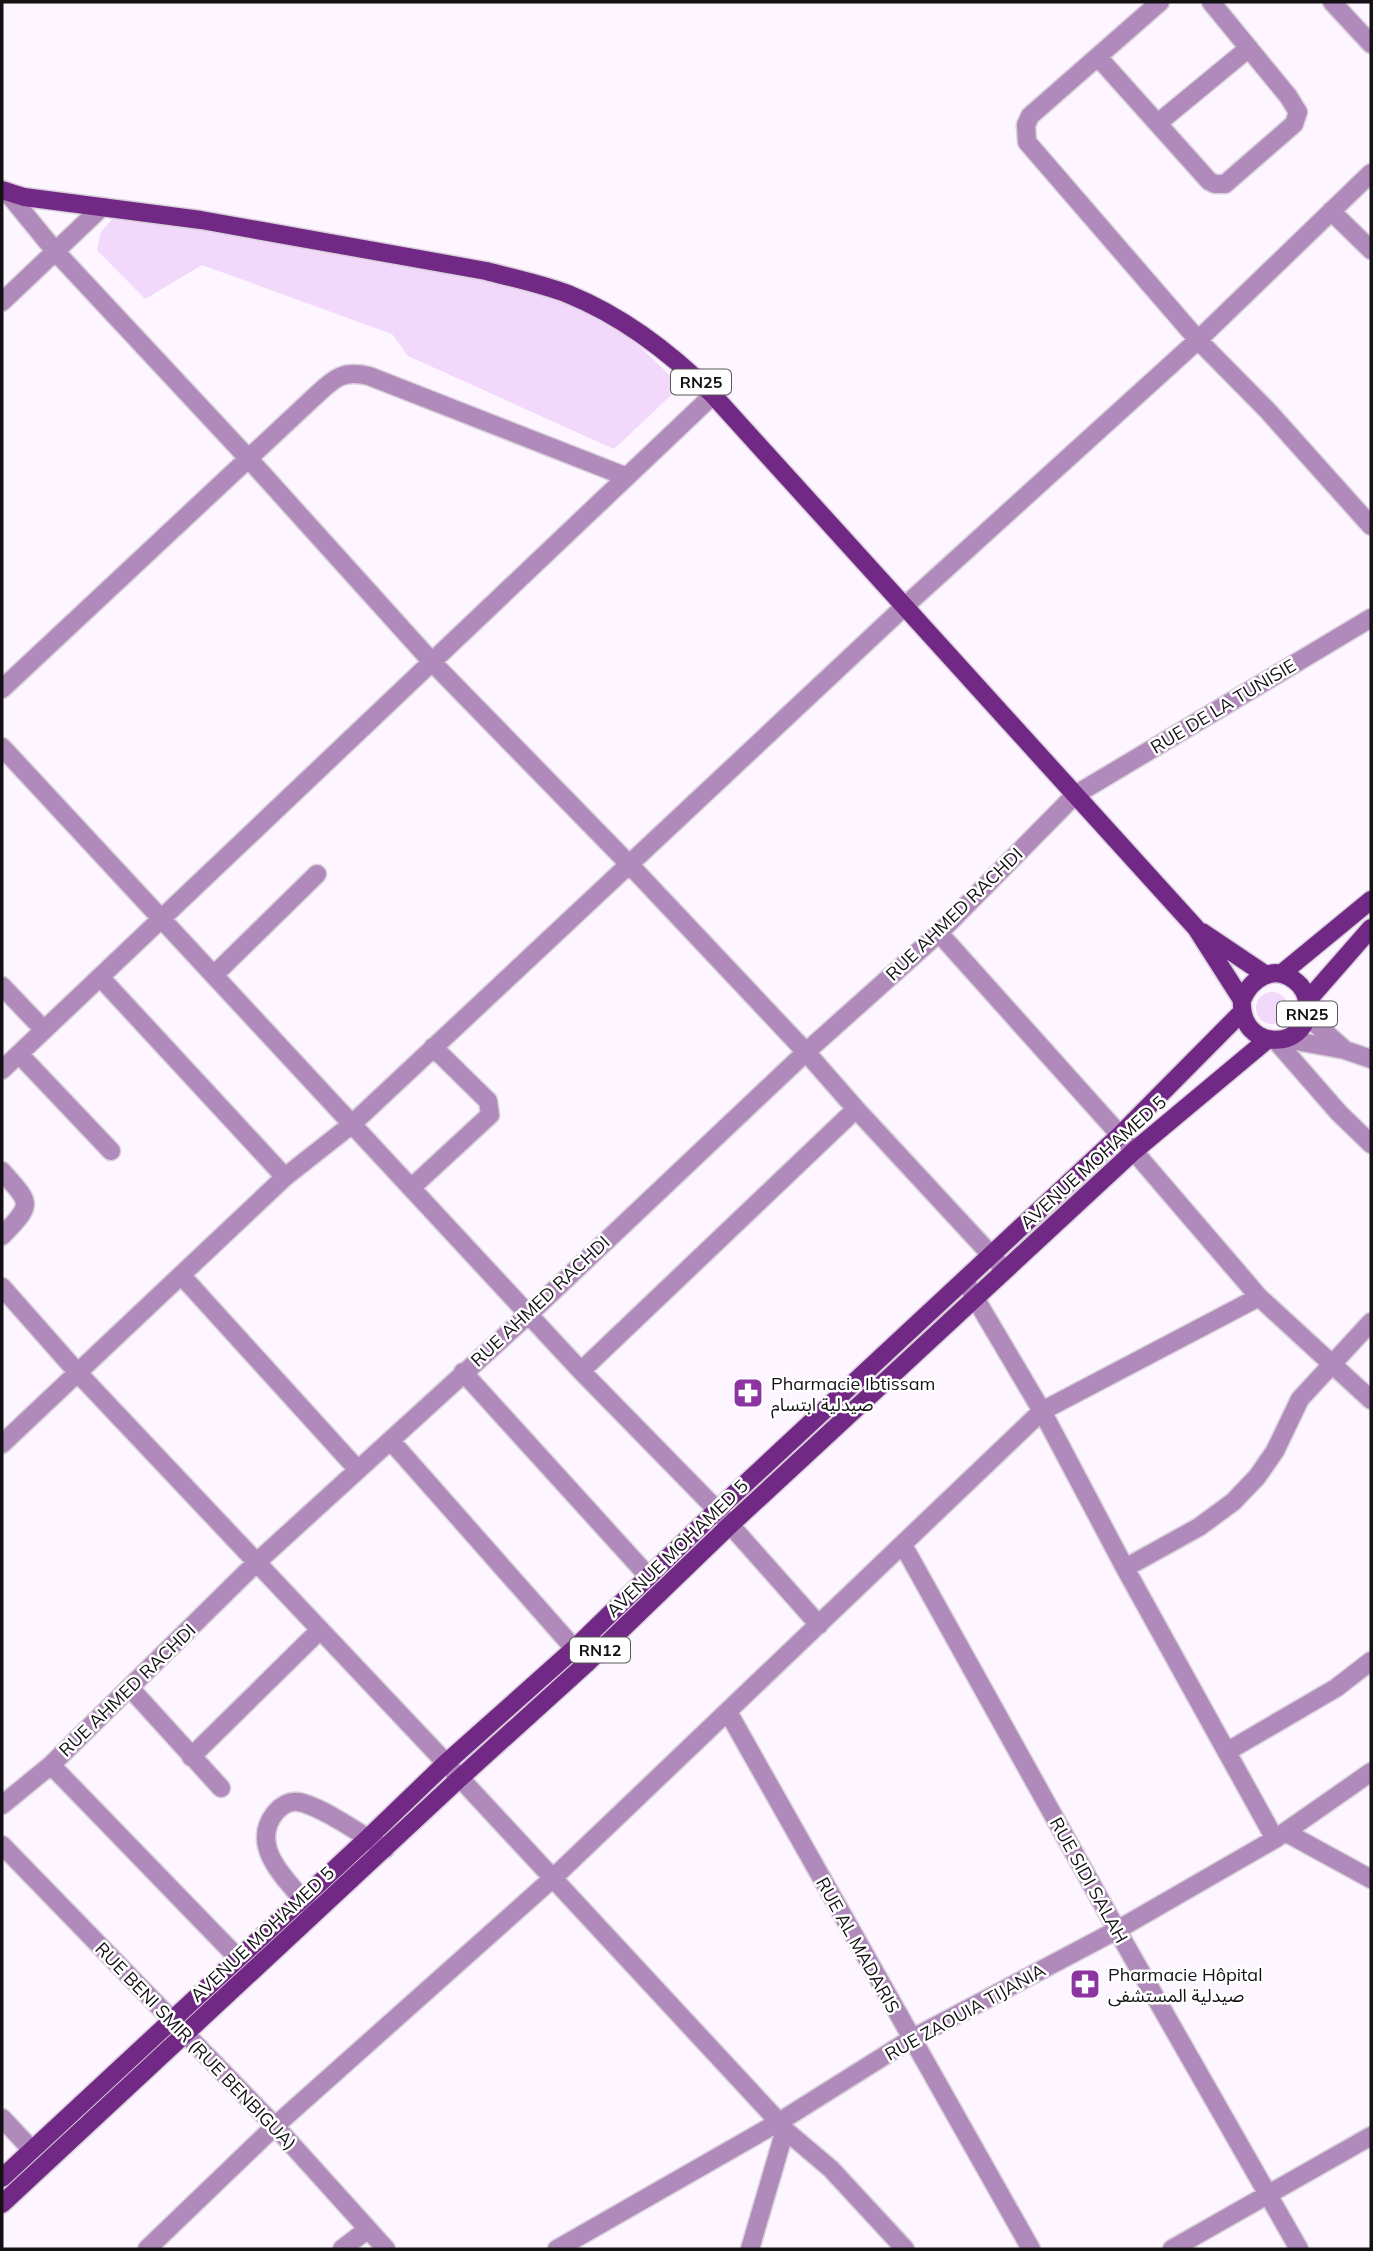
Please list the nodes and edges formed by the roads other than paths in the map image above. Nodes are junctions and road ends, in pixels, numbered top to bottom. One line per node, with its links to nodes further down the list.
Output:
1 (1160, 2): 6 (street)
2 (1211, 2): 5 (street)
3 (1332, 2): 4 (street)
4 (1371, 44)
5 (1249, 48): 7 (street); 7 (street)
6 (1098, 57): 7 (street); 15 (street)
7 (1158, 123)
8 (1371, 173): 11 (street)
9 (4, 191): 10 (main road, RN25); 13 (street)
10 (102, 207): 13 (street); 16 (main road, RN25)
11 (1331, 211): 12 (street); 15 (street)
12 (1371, 250)
13 (55, 251): 14 (street); 17 (street)
14 (2, 302)
15 (1198, 340): 19 (street); 20 (street)
16 (713, 395): 18 (street); 20 (main road, RN25)
17 (248, 458): 18 (street); 22 (street); 23 (street)
18 (626, 477): 22 (street)
19 (1371, 526)
20 (906, 605): 25 (main road, RN25); 26 (street)
21 (1371, 618): 25 (street, RUE DE LA TUNISIE)
22 (432, 662): 26 (street); 29 (street)
23 (2, 689)
24 (2, 747): 29 (street)
25 (1076, 795): 30 (main road, RN25); 32 (street, RUE AHMED RACHDI)
26 (628, 863): 41 (street); 43 (street)
27 (317, 874): 34 (street)
28 (1367, 903): 33 (main road)
29 (162, 919): 34 (street); 35 (street)
30 (1196, 928): 33 (main road, RN25); 37 (main road, RN25)
31 (1371, 928): 38 (main road, RN25)
32 (939, 933): 43 (street, RUE AHMED RACHDI); 49 (street)
33 (1273, 974): 37 (main road); 38 (main road, RN25)
34 (214, 975): 48 (street)
35 (100, 977): 39 (street); 54 (street)
36 (2, 986): 39 (street)
37 (1242, 1006): 40 (main road, RN25); 49 (main road, AVENUE MOHAMED 5 / RN12)
38 (1308, 1008): 40 (main road, RN25); 42 (street)
39 (44, 1030): 44 (street)
40 (1276, 1040): 42 (street); 50 (street); 52 (main road, AVENUE MOHAMED 5 / RN12)
41 (433, 1047): 48 (street); 55 (street)
42 (1345, 1050): 45 (street)
43 (806, 1052): 47 (street); 64 (street, RUE AHMED RACHDI)
44 (19, 1054): 46 (street); 51 (street)
45 (1371, 1059)
46 (2, 1070)
47 (856, 1109): 57 (street); 67 (street)
48 (351, 1125): 54 (street); 55 (street)
49 (1120, 1135): 52 (street); 57 (main road, AVENUE MOHAMED 5 / RN12)
50 (1371, 1144)
51 (111, 1151)
52 (1134, 1151): 58 (main road, AVENUE MOHAMED 5 / RN12); 61 (street)
53 (2, 1171): 56 (street)
54 (285, 1177): 59 (street)
55 (411, 1188): 64 (street)
56 (2, 1236)
57 (991, 1256): 58 (street); 60 (main road, AVENUE MOHAMED 5 / RN12)
58 (1005, 1270): 62 (main road, AVENUE MOHAMED 5 / RN12)
59 (181, 1275): 69 (street); 74 (street)
60 (965, 1281): 62 (street); 75 (main road, AVENUE MOHAMED 5 / RN12)
61 (1259, 1297): 66 (street); 71 (street)
62 (975, 1299): 71 (street); 76 (main road, AVENUE MOHAMED 5 / RN12)
63 (6, 1300): 69 (street)
64 (528, 1314): 67 (street); 68 (street, RUE AHMED RACHDI)
65 (1371, 1322): 66 (street)
66 (1330, 1364): 70 (street); 79 (street)
67 (581, 1371): 75 (street)
68 (463, 1372): 72 (street, RUE AHMED RACHDI); 80 (street)
69 (78, 1373): 73 (street); 78 (street)
70 (1371, 1400)
71 (1042, 1411): 77 (street); 79 (street)
72 (391, 1441): 74 (street, RUE AHMED RACHDI); 83 (street)
73 (2, 1444)
74 (358, 1470): 78 (street, RUE AHMED RACHDI)
75 (717, 1510): 76 (street); 80 (main road, AVENUE MOHAMED 5 / RN12)
76 (730, 1525): 81 (street); 85 (main road, AVENUE MOHAMED 5 / RN12)
77 (903, 1545): 81 (street); 104 (street, RUE SIDI SALAH)
78 (257, 1562): 82 (street); 86 (street, RUE AHMED RACHDI)
79 (1125, 1568): 88 (street)
80 (649, 1577): 83 (main road, AVENUE MOHAMED 5 / RN12)
81 (819, 1625): 87 (street)
82 (320, 1630): 89 (street); 90 (street)
83 (575, 1648): 85 (street); 90 (main road, AVENUE MOHAMED 5 / RN12)
84 (1371, 1661): 88 (street)
85 (587, 1663): 93 (main road, AVENUE MOHAMED 5 / RN12)
86 (131, 1689): 89 (street); 91 (street, RUE AHMED RACHDI)
87 (728, 1712): 100 (street); 108 (street, RUE AL MADARIS)
88 (1228, 1751): 96 (street)
89 (191, 1757): 94 (street)
90 (446, 1763): 93 (street); 97 (main road, AVENUE MOHAMED 5 / RN12)
91 (51, 1765): 95 (street, RUE AHMED RACHDI); 105 (street)
92 (1371, 1772): 96 (street, RUE ZAOUIA TIJANIA)
93 (460, 1778): 99 (main road, AVENUE MOHAMED 5 / RN12); 100 (street)
94 (220, 1788)
95 (2, 1805)
96 (1280, 1835): 101 (street); 104 (street, RUE ZAOUIA TIJANIA)
97 (368, 1838): 99 (street); 102 (main road, AVENUE MOHAMED 5 / RN12); 102 (street)
98 (2, 1845): 106 (street, RUE BENI SMIR (RUE BENBIGUA))
99 (385, 1849): 103 (main road, AVENUE MOHAMED 5 / RN12)
100 (552, 1879): 110 (street); 111 (street)
101 (1371, 1879)
102 (302, 1898): 103 (street); 105 (main road, AVENUE MOHAMED 5 / RN12)
103 (314, 1913): 107 (main road, AVENUE MOHAMED 5 / RN12)
104 (1117, 1930): 108 (street, RUE ZAOUIA TIJANIA); 115 (street, RUE SIDI SALAH)
105 (238, 1958): 106 (main road, AVENUE MOHAMED 5 / RN12)
106 (172, 2022): 107 (street, RUE BENI SMIR (RUE BENBIGUA)); 113 (main road, AVENUE MOHAMED 5 / RN12)
107 (185, 2035): 110 (street, RUE BENI SMIR (RUE BENBIGUA)); 116 (main road, AVENUE MOHAMED 5 / RN12)
108 (911, 2039): 111 (street, RUE ZAOUIA TIJANIA); 124 (street, RUE AL MADARIS)
109 (2, 2118): 113 (street)
110 (275, 2126): 117 (street, RUE BENI SMIR (RUE BENBIGUA)); 118 (street)
111 (782, 2126): 121 (street, RUE ZAOUIA TIJANIA); 122 (street); 123 (street)
112 (1371, 2136): 115 (street)
113 (31, 2149): 114 (main road, AVENUE MOHAMED 5 / RN12)
114 (2, 2178)
115 (1269, 2195): 125 (street); 126 (street, RUE SIDI SALAH)
116 (2, 2204)
117 (368, 2229): 119 (street); 120 (street, RUE BENI SMIR (RUE BENBIGUA))
118 (147, 2249)
119 (342, 2249)
120 (386, 2249)
121 (557, 2249)
122 (750, 2249)
123 (905, 2249)
124 (1031, 2249)
125 (1172, 2249)
126 (1299, 2249)

